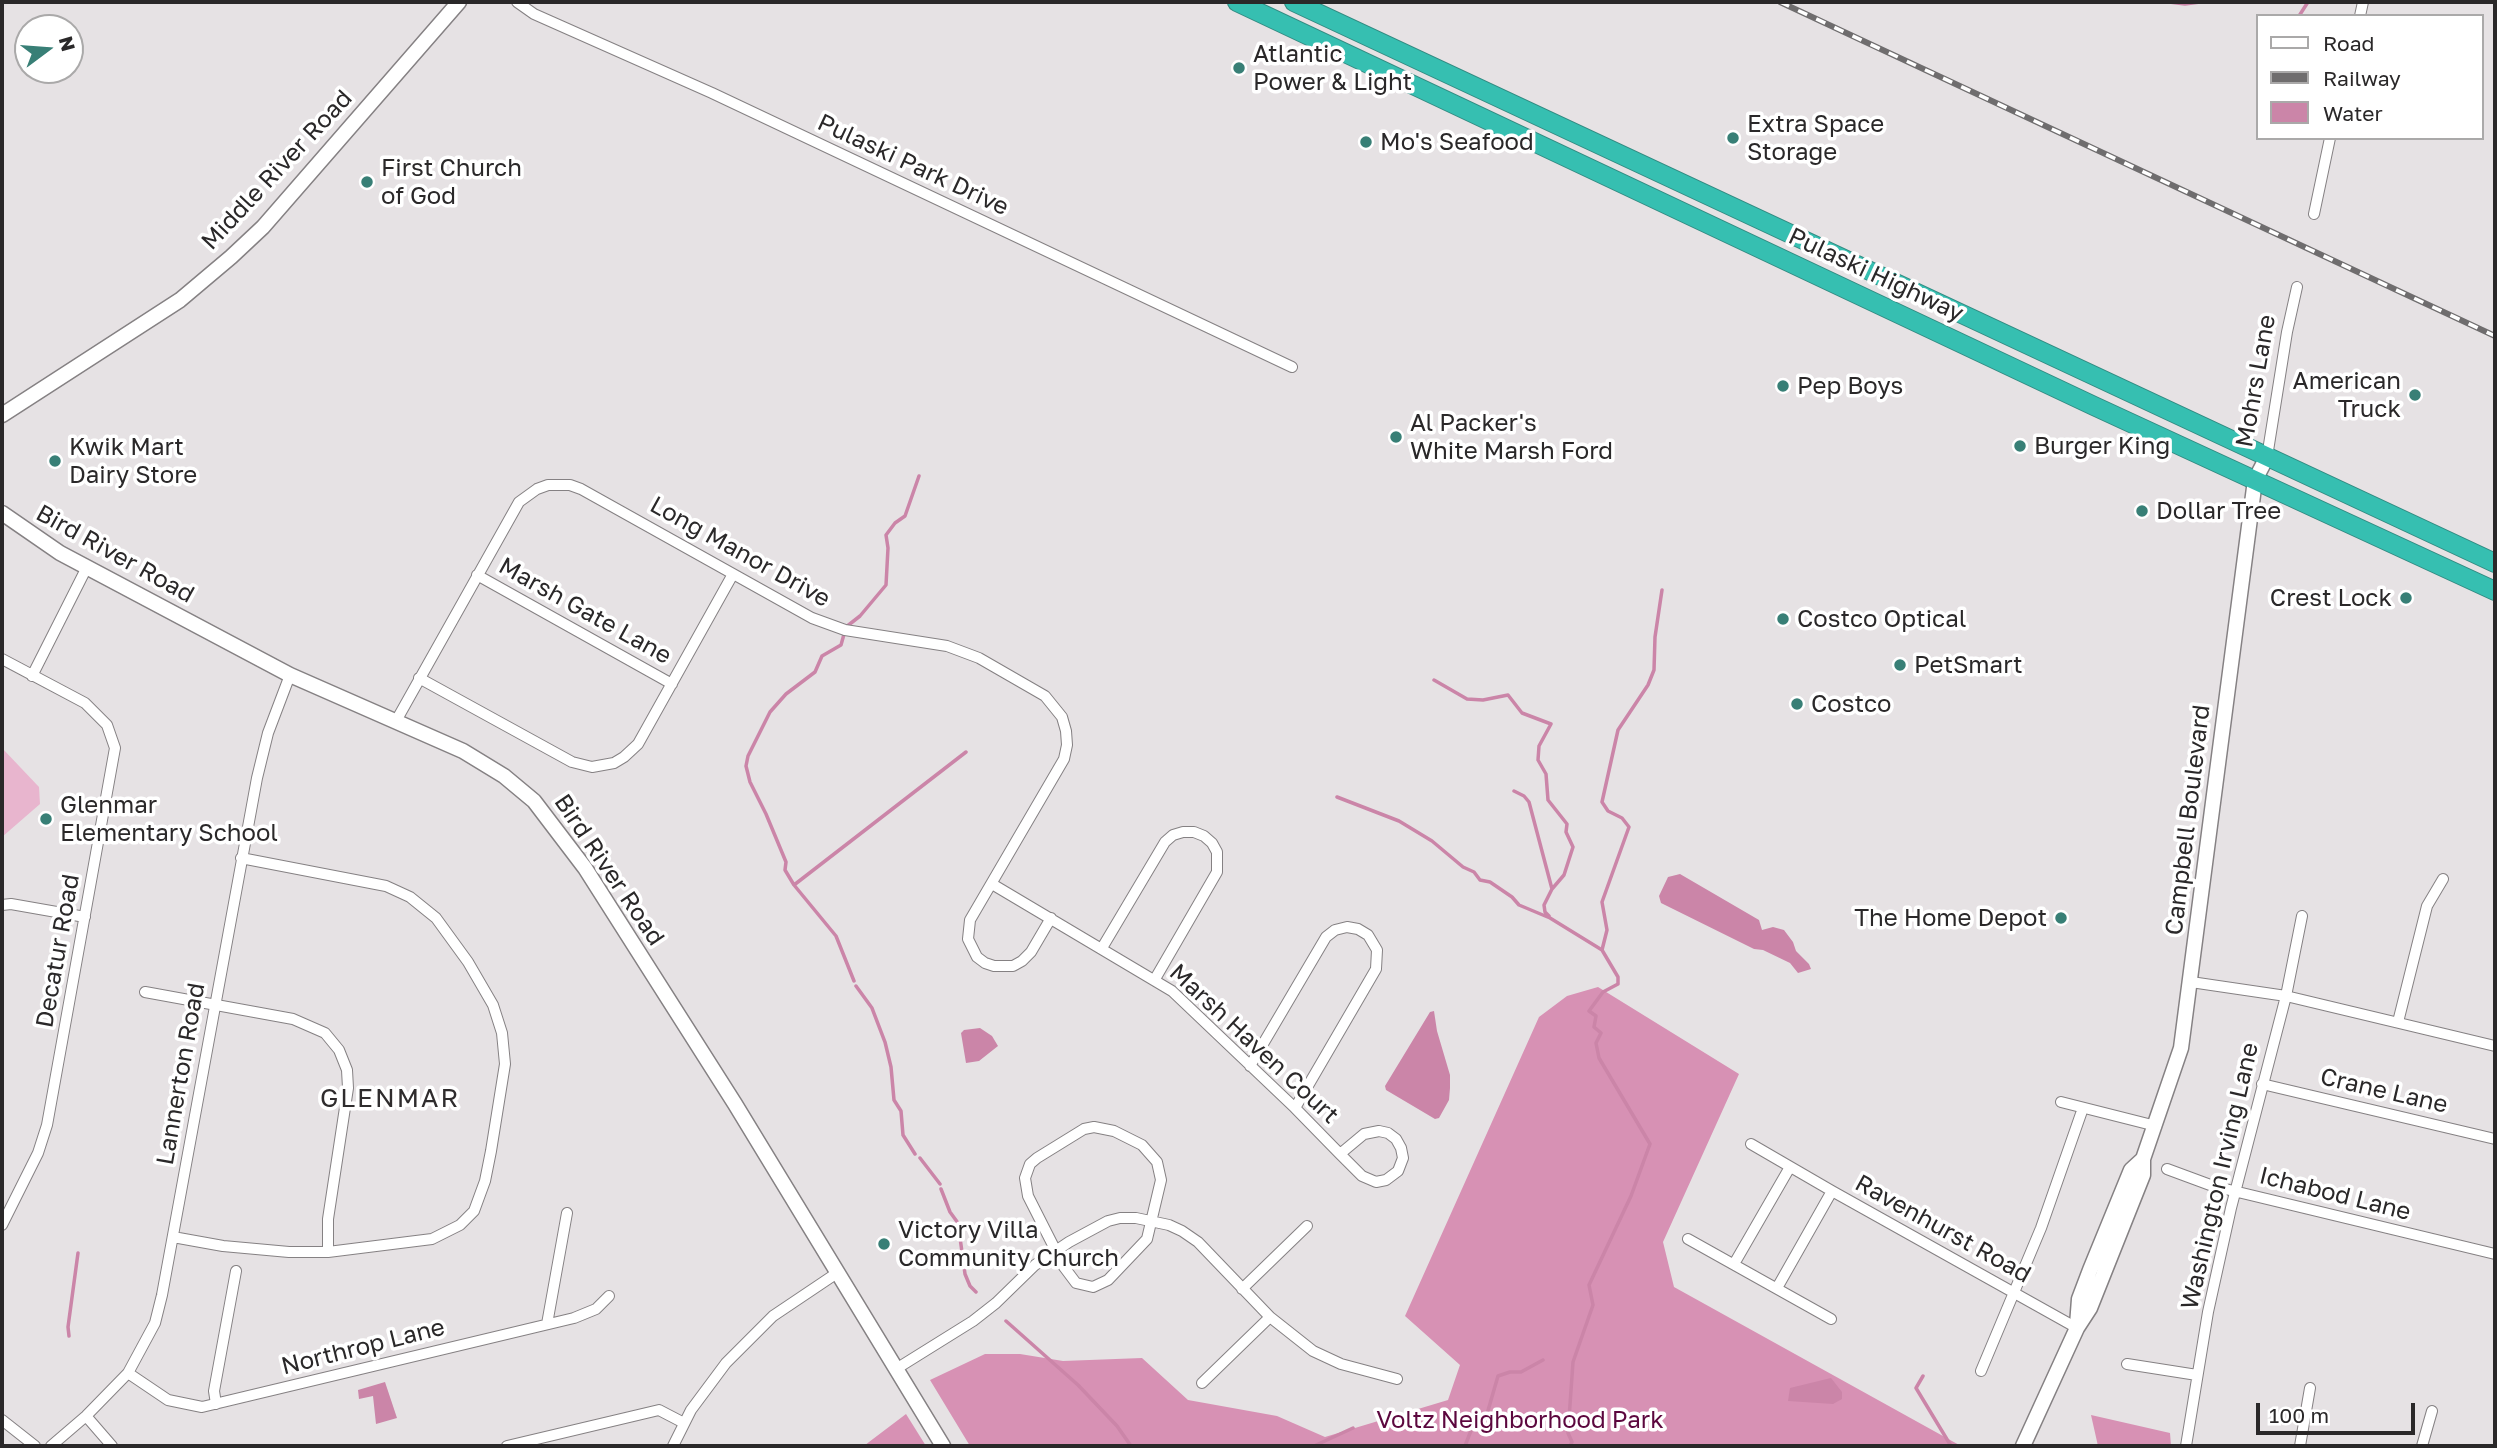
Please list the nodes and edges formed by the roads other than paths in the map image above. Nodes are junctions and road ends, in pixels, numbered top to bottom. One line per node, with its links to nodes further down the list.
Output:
1 (459, 2): 9 (street, Middle River Road)
2 (517, 2): 8 (street, Pulaski Park Drive)
3 (1237, 2): 11 (highway, Pulaski Highway)
4 (1294, 2): 10 (highway, Pulaski Highway)
5 (2330, 140): 6 (street)
6 (2314, 214)
7 (2297, 287): 10 (street, Mohrs Lane)
8 (1292, 367)
9 (2, 415)
10 (2267, 457): 11 (street, Mohrs Lane); 13 (highway, Pulaski Highway)
11 (2255, 480): 17 (highway, Pulaski Highway); 33 (street, Campbell Boulevard)
12 (2, 513): 14 (street, Bird River Road)
13 (2495, 564)
14 (87, 568): 19 (street, Bird River Road); 20 (street)
15 (733, 574): 16 (street, Long Manor Drive); 22 (street); 26 (street, Long Manor Drive)
16 (477, 575): 21 (street, Long Manor Drive); 22 (street, Marsh Gate Lane)
17 (2495, 591)
18 (2, 659): 20 (street, Decatur Road)
19 (290, 675): 23 (street, Bird River Road); 24 (street, Lannerton Road)
20 (32, 676): 29 (street, Decatur Road)
21 (419, 678): 22 (street); 23 (street, Long Manor Drive)
22 (672, 684)
23 (396, 721): 63 (street, Bird River Road)
24 (241, 858): 36 (street, Lannerton Road); 59 (street)
25 (2443, 878): 37 (street)
26 (992, 884): 30 (street, Marsh Haven Court); 30 (street, Long Manor Drive)
27 (2, 905): 29 (street)
28 (2302, 916): 35 (street, Washington Irving Lane)
29 (85, 917): 54 (street, Decatur Road)
30 (1051, 918): 31 (street, Marsh Haven Court)
31 (1102, 948): 32 (street, Marsh Haven Court); 32 (street)
32 (1155, 979): 39 (street, Marsh Haven Court)
33 (2191, 982): 35 (street); 44 (street, Campbell Boulevard)
34 (145, 992): 36 (street)
35 (2286, 996): 37 (street); 40 (street, Washington Irving Lane)
36 (214, 1004): 56 (street, Lannerton Road); 59 (street)
37 (2398, 1022): 38 (street)
38 (2495, 1046)
39 (1250, 1066): 42 (street, Marsh Haven Court); 42 (street)
40 (2262, 1084): 45 (street, Crane Lane); 51 (street, Washington Irving Lane)
41 (2061, 1102): 43 (street)
42 (1295, 1108): 47 (street, Marsh Haven Court)
43 (2083, 1108): 44 (street); 66 (street)
44 (2155, 1126): 71 (street, Campbell Boulevard)
45 (2495, 1139)
46 (1751, 1144): 48 (street, Ravenhurst Road)
47 (1340, 1154): 47 (street, Marsh Haven Court)
48 (1790, 1167): 50 (street, Ravenhurst Road); 61 (street)
49 (2167, 1169): 51 (street, Ichabod Lane)
50 (1832, 1191): 64 (street); 66 (street, Ravenhurst Road)
51 (2235, 1192): 60 (street, Ichabod Lane); 76 (street, Washington Irving Lane)
52 (567, 1213): 70 (street)
53 (1152, 1220): 58 (street); 58 (street); 58 (street); 65 (street)
54 (2, 1225)
55 (1307, 1226): 65 (street)
56 (173, 1237): 59 (street); 75 (street, Lannerton Road)
57 (1688, 1239): 61 (street)
58 (1056, 1250): 73 (street)
59 (328, 1252)
60 (2495, 1254)
61 (1734, 1264): 64 (street)
62 (236, 1271): 80 (street)
63 (837, 1273): 73 (street, Bird River Road); 84 (street)
64 (1777, 1288): 69 (street)
65 (1242, 1289): 68 (street)
66 (2015, 1293): 71 (street, Ravenhurst Road); 74 (street)
67 (609, 1296): 70 (street, Northrop Lane)
68 (1270, 1317): 77 (street); 78 (street)
69 (1831, 1319)
70 (547, 1324): 80 (street, Northrop Lane)
71 (2077, 1328): 91 (street, Campbell Boulevard)
72 (2127, 1364): 76 (street)
73 (896, 1369): 90 (street, Bird River Road)
74 (1981, 1371)
75 (128, 1373): 80 (street, Northrop Lane); 82 (street, Lannerton Road)
76 (2197, 1375): 92 (street, Washington Irving Lane)
77 (1396, 1380)
78 (1202, 1384)
79 (2310, 1388): 93 (street)
80 (216, 1404)
81 (2432, 1411): 94 (street)
82 (86, 1416): 86 (street, Lannerton Road); 87 (street)
83 (2, 1420): 85 (street)
84 (684, 1423): 88 (street); 89 (street)
85 (35, 1446)
86 (51, 1446)
87 (112, 1446)
88 (507, 1446)
89 (673, 1446)
90 (943, 1446)
91 (2023, 1446)
92 (2186, 1446)
93 (2300, 1446)
94 (2422, 1446)

